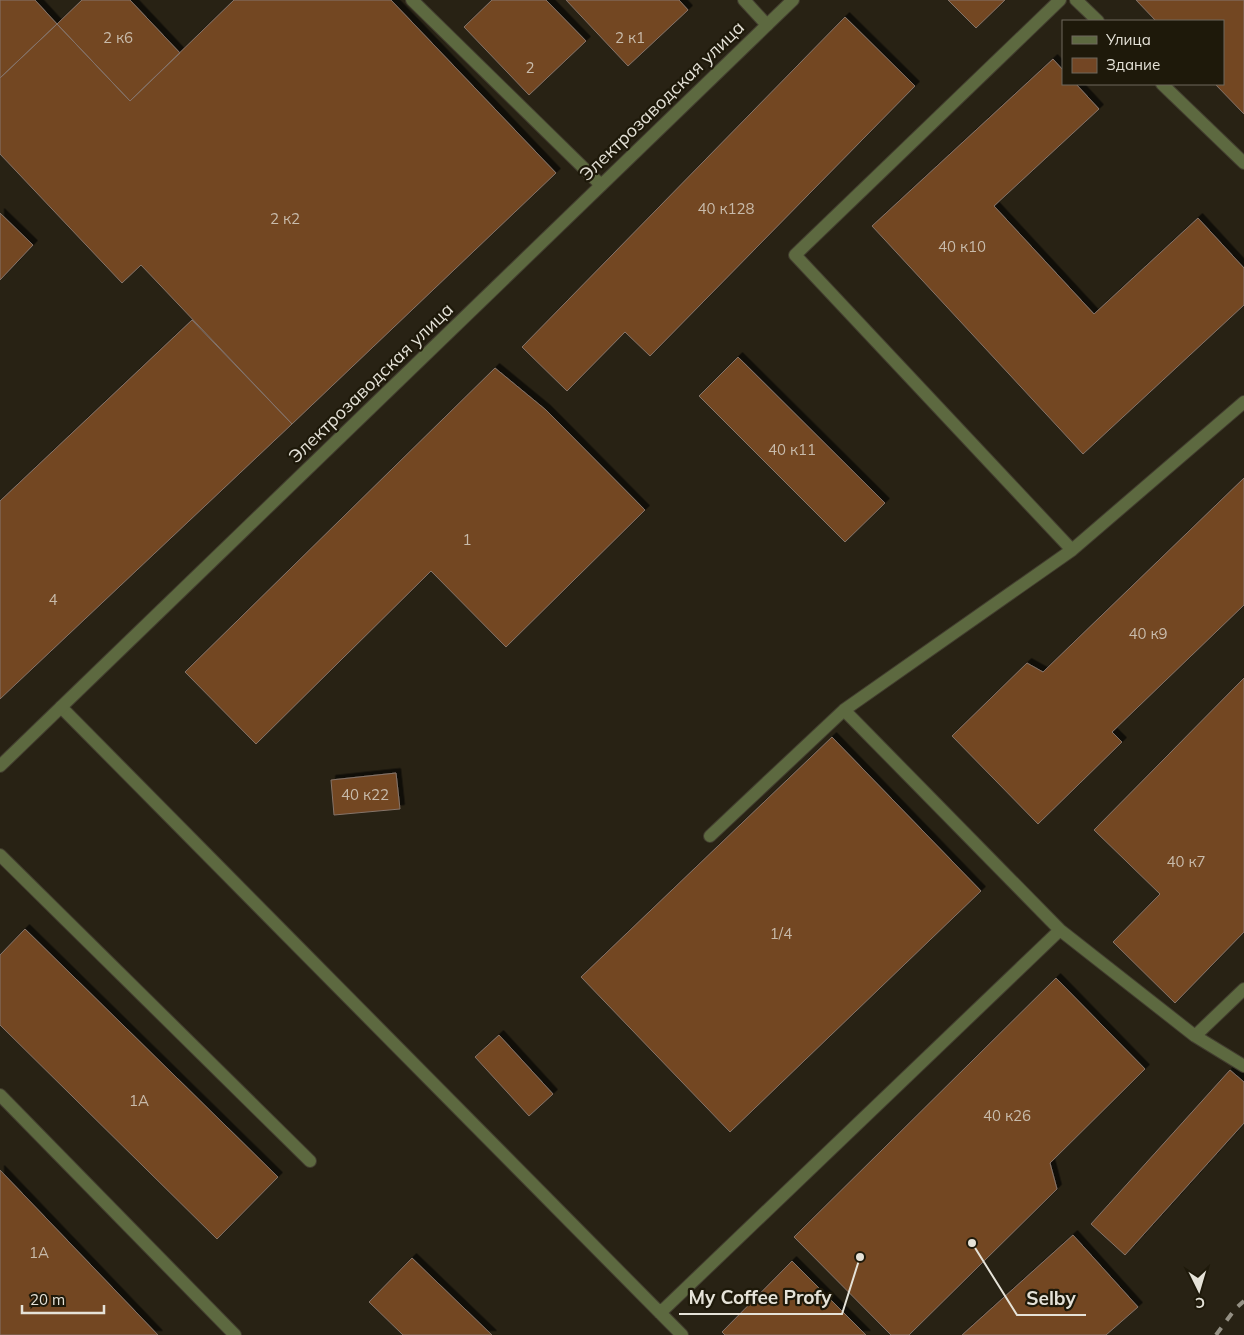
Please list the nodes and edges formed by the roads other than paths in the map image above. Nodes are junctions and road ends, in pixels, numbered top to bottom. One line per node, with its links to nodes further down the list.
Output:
1 (412, 0): 10 (street)
2 (744, 0): 7 (street)
3 (793, 0): 7 (street, Электрозаводская улица)
4 (1060, 0): 12 (street)
5 (1076, 0): 6 (street)
6 (1097, 20)
7 (767, 24): 10 (street, Электрозаводская улица)
8 (1163, 85): 9 (street)
9 (1244, 163)
10 (601, 185): 13 (street, Электрозаводская улица)
11 (1244, 402): 12 (street)
12 (1072, 550): 14 (street)
13 (61, 707): 15 (street, Электрозаводская улица); 24 (street)
14 (844, 710): 16 (street); 18 (street)
15 (0, 766)
16 (710, 836)
17 (0, 855): 23 (street)
18 (1060, 930): 20 (street); 24 (street)
19 (1244, 989): 20 (street)
20 (1195, 1036): 21 (street)
21 (1244, 1066)
22 (0, 1095): 25 (street)
23 (310, 1161)
24 (660, 1313): 26 (street)
25 (235, 1335)
26 (682, 1335)

